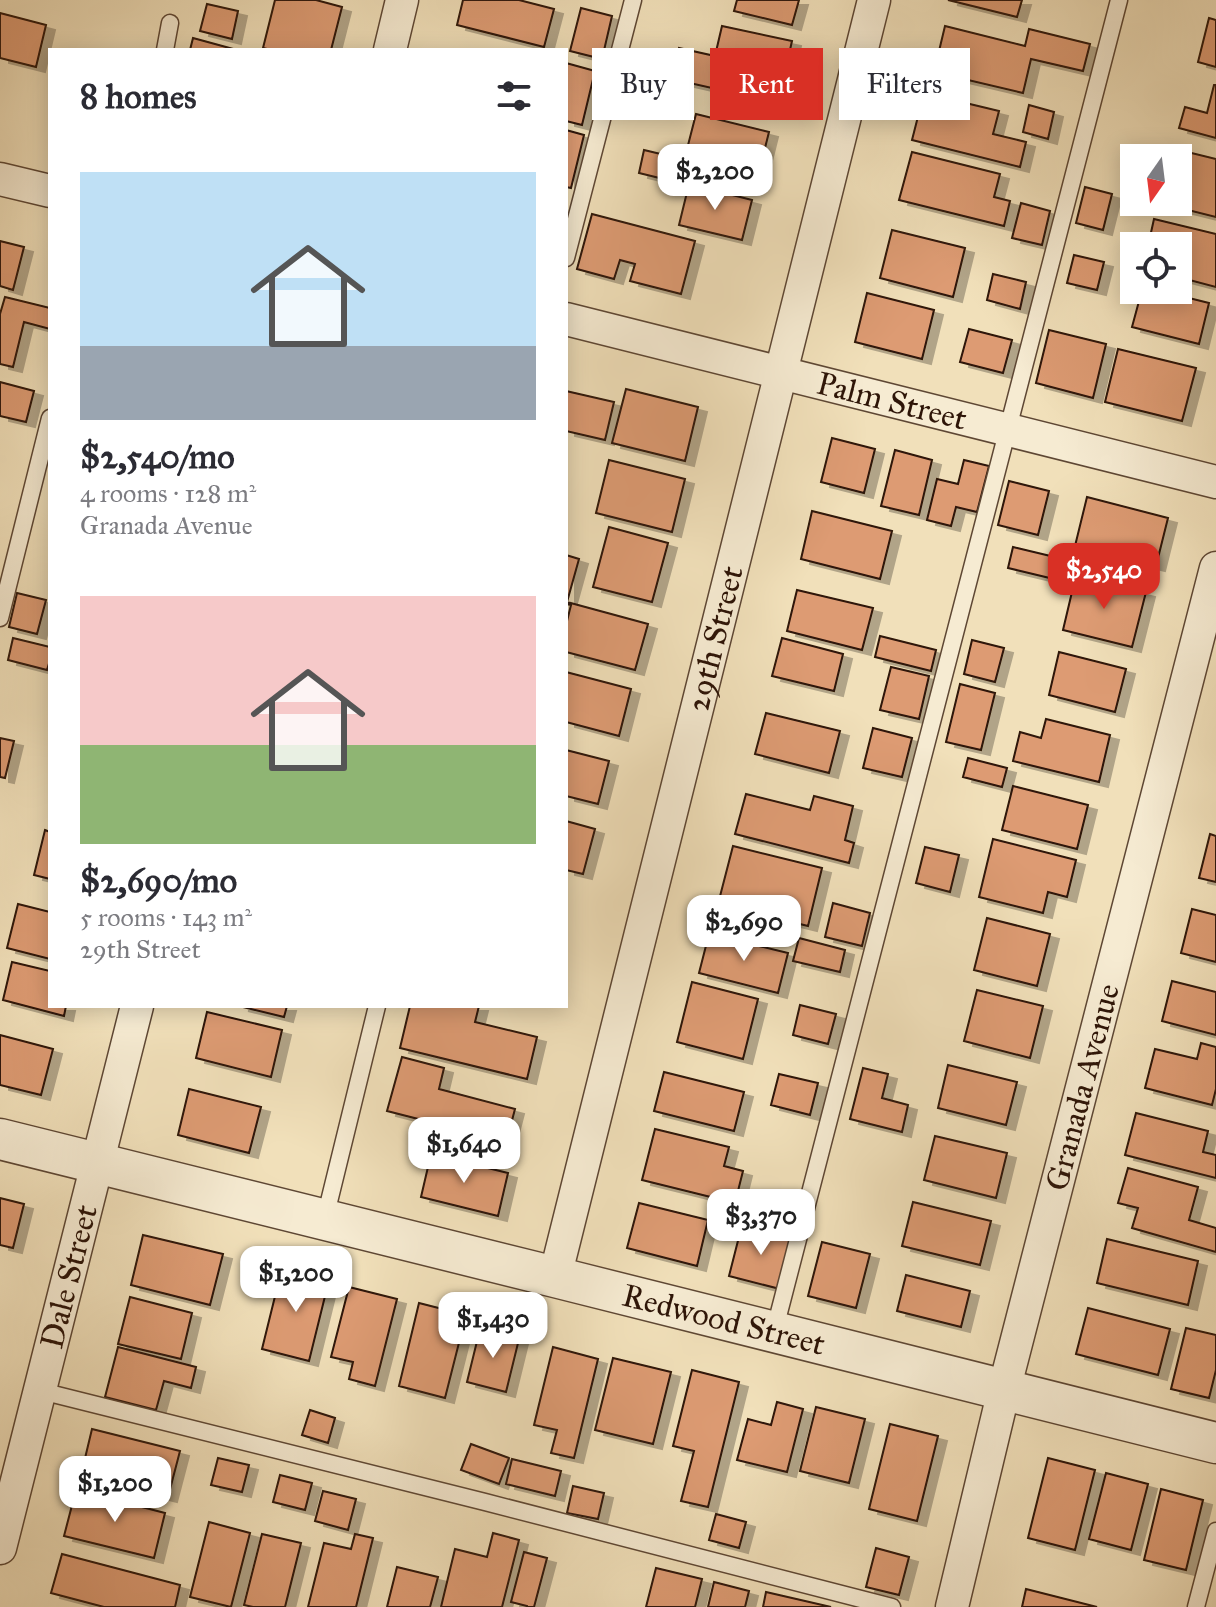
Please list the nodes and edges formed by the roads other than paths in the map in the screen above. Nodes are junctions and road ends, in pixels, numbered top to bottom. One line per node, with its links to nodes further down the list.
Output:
1 (402, 0): 7 (street)
2 (633, 0): 10 (lane)
3 (874, 0): 12 (street, 29th Street)
4 (1119, 0): 14 (lane)
5 (170, 23): 6 (lane)
6 (165, 48)
7 (390, 48)
8 (0, 179): 9 (street)
9 (48, 191)
10 (568, 250)
11 (568, 320): 12 (street, Palm Street)
12 (782, 373): 14 (street, Palm Street); 23 (street, 29th Street)
13 (48, 426): 17 (lane)
14 (1007, 429): 15 (street, Palm Street); 24 (lane)
15 (1216, 482)
16 (1216, 568): 25 (street, Granada Avenue)
17 (0, 618)
18 (136, 1008): 21 (street, Dale Street)
19 (377, 1008): 22 (lane)
20 (0, 1139): 21 (street, Redwood Street)
21 (97, 1164): 22 (street, Redwood Street); 26 (street, Dale Street)
22 (324, 1220): 23 (street, Redwood Street)
23 (555, 1277): 24 (street, Redwood Street)
24 (774, 1332): 25 (street, Redwood Street)
25 (1004, 1390): 27 (street, Redwood Street); 31 (street, Granada Avenue)
26 (41, 1391): 29 (street, Dale Street); 30 (lane)
27 (1216, 1443)
28 (1216, 1531): 32 (lane)
29 (0, 1548)
30 (892, 1607)
31 (952, 1607)
32 (1196, 1607)

